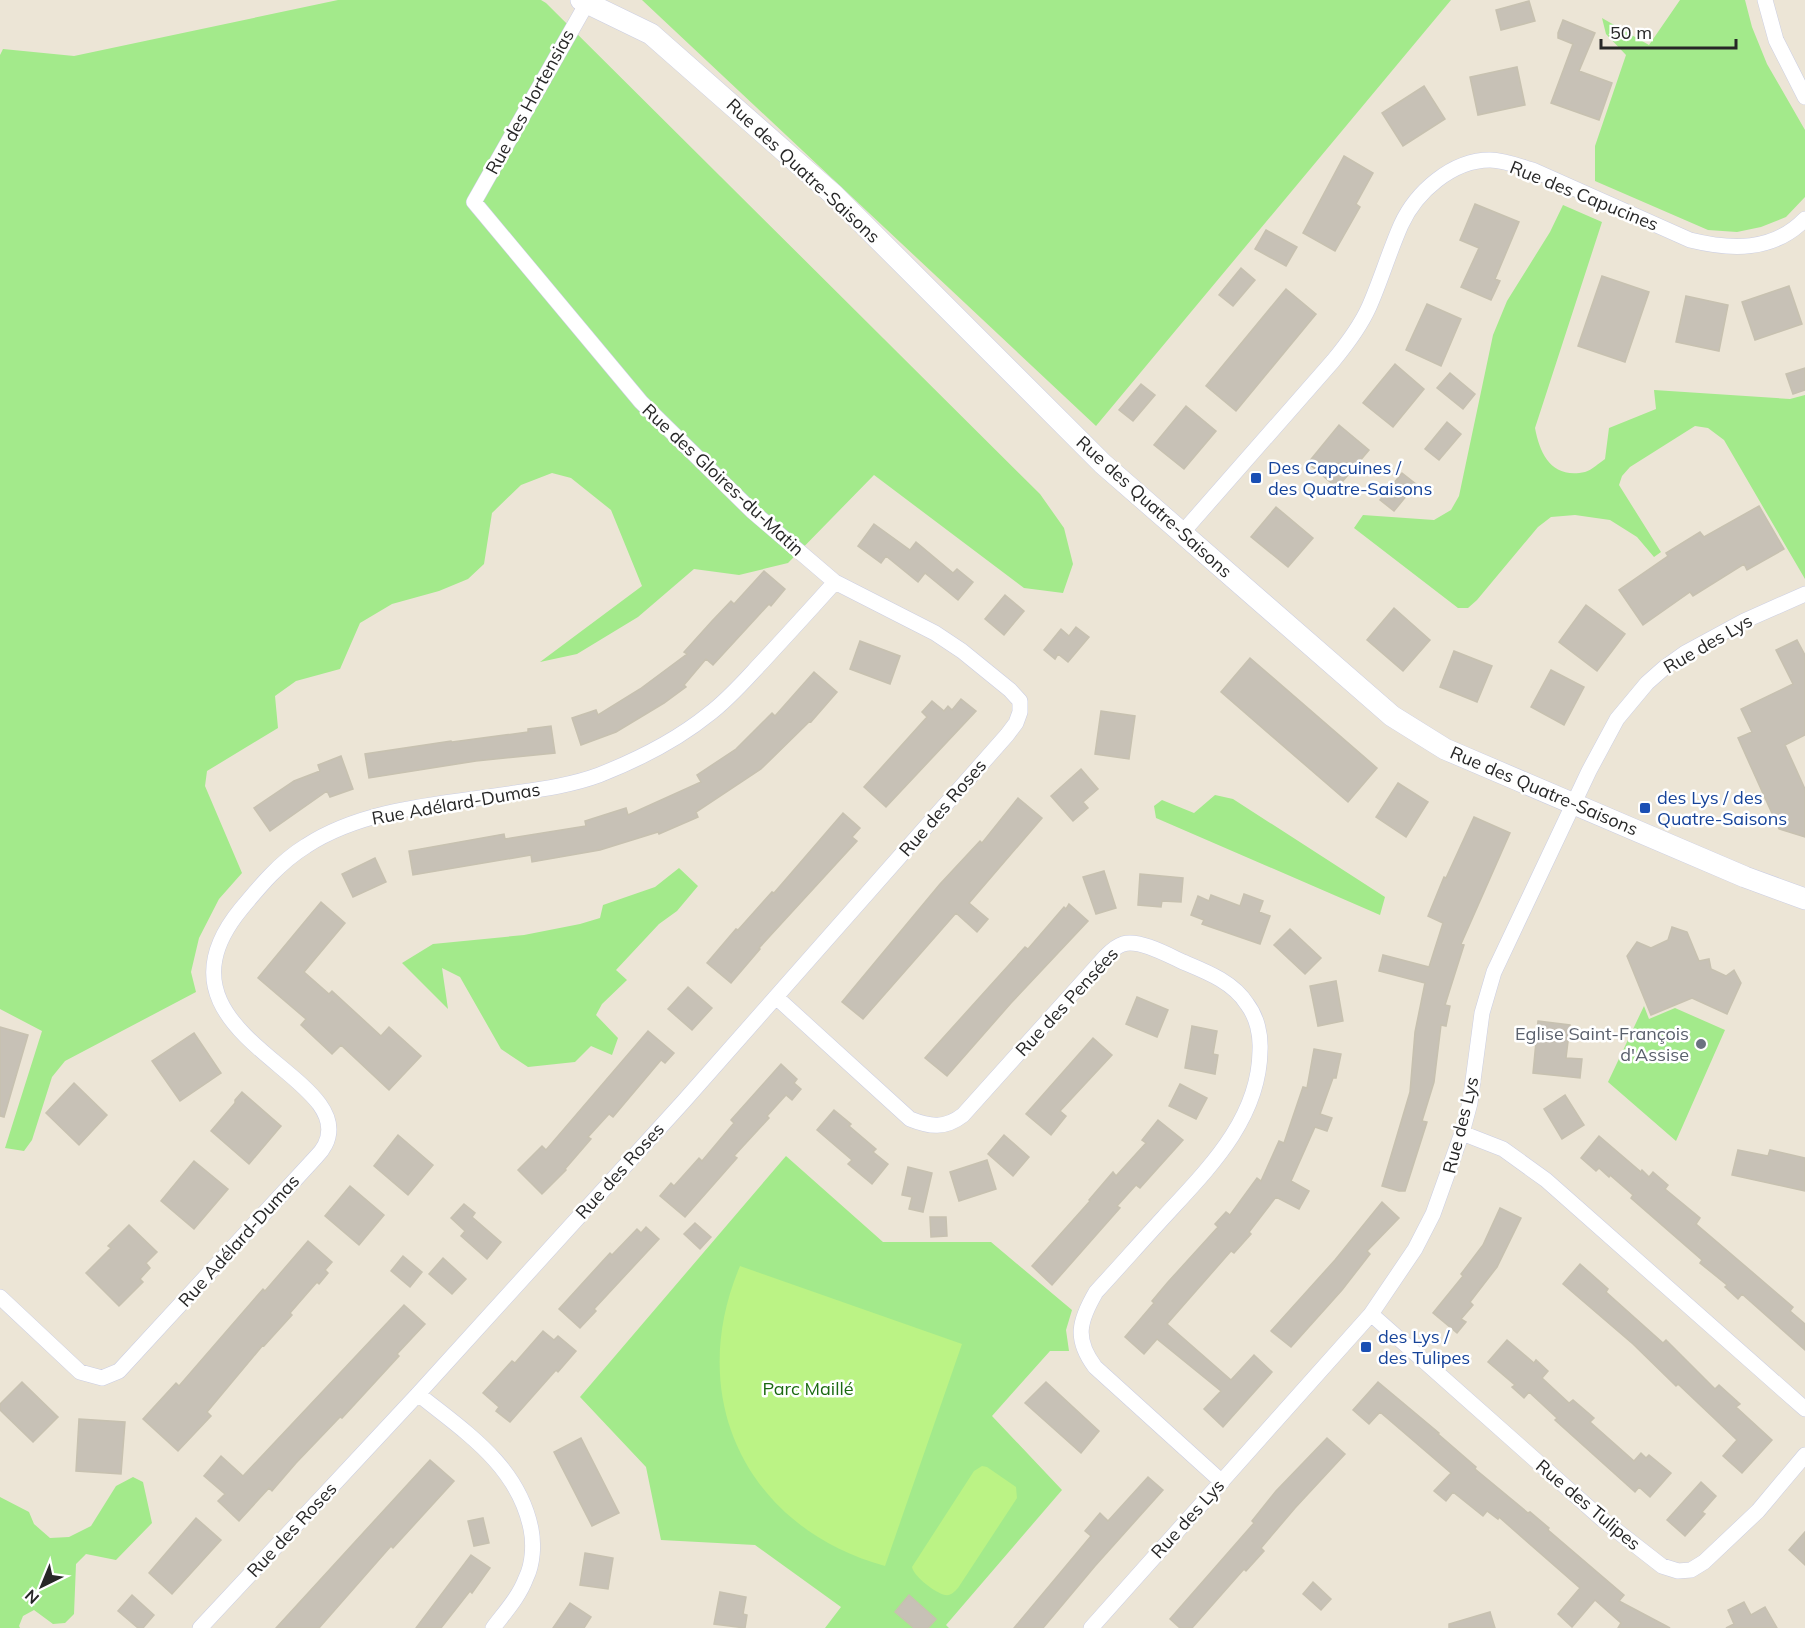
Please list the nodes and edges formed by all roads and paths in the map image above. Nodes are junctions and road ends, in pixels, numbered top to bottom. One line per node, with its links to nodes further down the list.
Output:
1 (1765, 0): 3 (street)
2 (584, 1): 4 (street, Rue des Hortensias); 6 (street, Rue des Quatre-Saisons)
3 (1805, 97)
4 (474, 202): 7 (street, Rue des Gloires-du-Matin)
5 (1805, 219): 6 (street, Rue des Capucines)
6 (1182, 533): 10 (street, Rue des Quatre-Saisons)
7 (835, 582): 9 (street, Rue des Gloires-du-Matin); 14 (street, Rue Adélard-Dumas)
8 (1805, 594): 10 (street, Rue des Lys)
9 (1020, 701): 12 (street, Rue des Roses)
10 (1573, 804): 11 (street, Rue des Quatre-Saisons); 13 (street, Rue des Lys)
11 (1805, 899)
12 (776, 997): 16 (street, Rue des Roses); 19 (street, Rue des Pensées)
13 (1462, 1133): 15 (street, Rue des Lys); 17 (street)
14 (0, 1297)
15 (1371, 1314): 18 (street, Rue des Tulipes); 19 (street, Rue des Lys)
16 (418, 1394): 20 (street, Rue des Roses); 21 (street)
17 (1805, 1409)
18 (1805, 1455)
19 (1222, 1482): 22 (street, Rue des Lys)
20 (200, 1628)
21 (493, 1628)
22 (1091, 1628)

